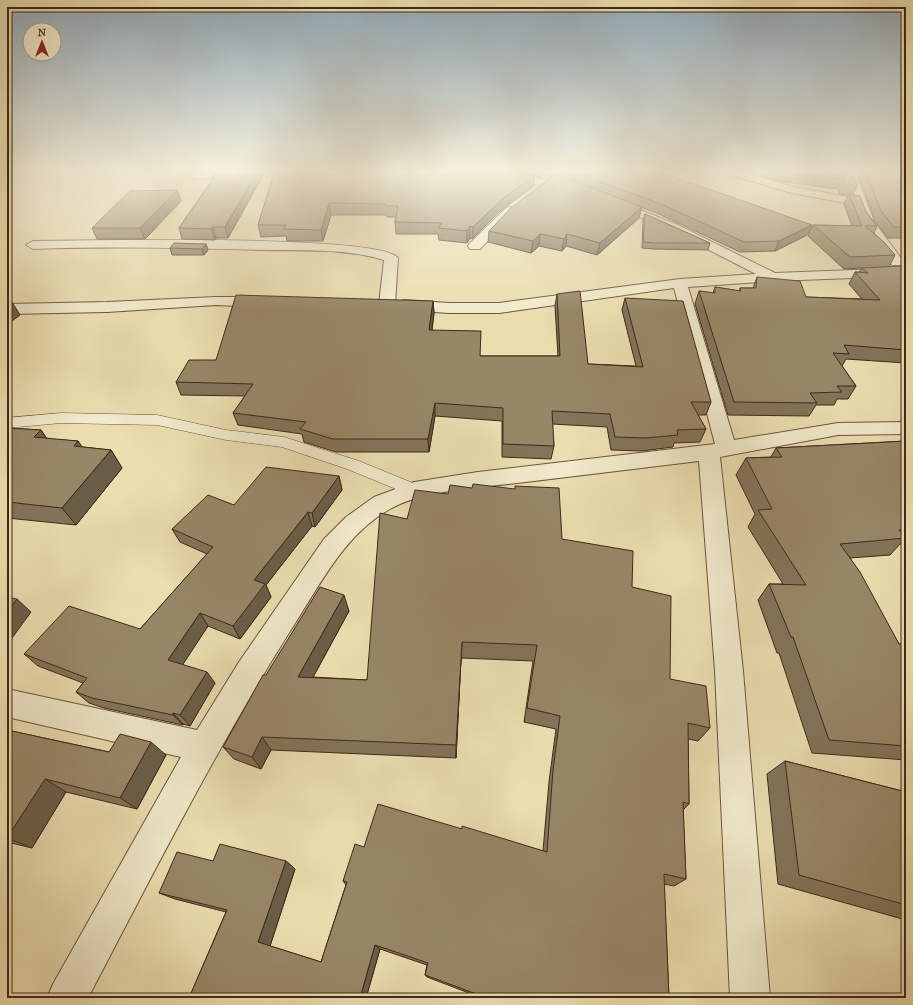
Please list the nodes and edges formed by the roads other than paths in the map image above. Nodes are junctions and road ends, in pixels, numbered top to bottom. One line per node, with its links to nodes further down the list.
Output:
1 (502, 217): 5 (street)
2 (650, 217): 7 (street)
3 (866, 217): 6 (street)
4 (33, 245): 11 (street)
5 (475, 246)
6 (906, 272): 7 (street)
7 (773, 277): 8 (street)
8 (680, 284): 11 (street); 15 (street)
9 (279, 302): 12 (street)
10 (372, 304): 11 (street)
11 (388, 304)
12 (7, 309)
13 (7, 423): 16 (lane)
14 (906, 428): 15 (street)
15 (717, 450): 16 (street); 20 (street)
16 (414, 490): 18 (street)
17 (7, 703): 18 (street)
18 (204, 747): 19 (street)
19 (67, 998)
20 (750, 998)

